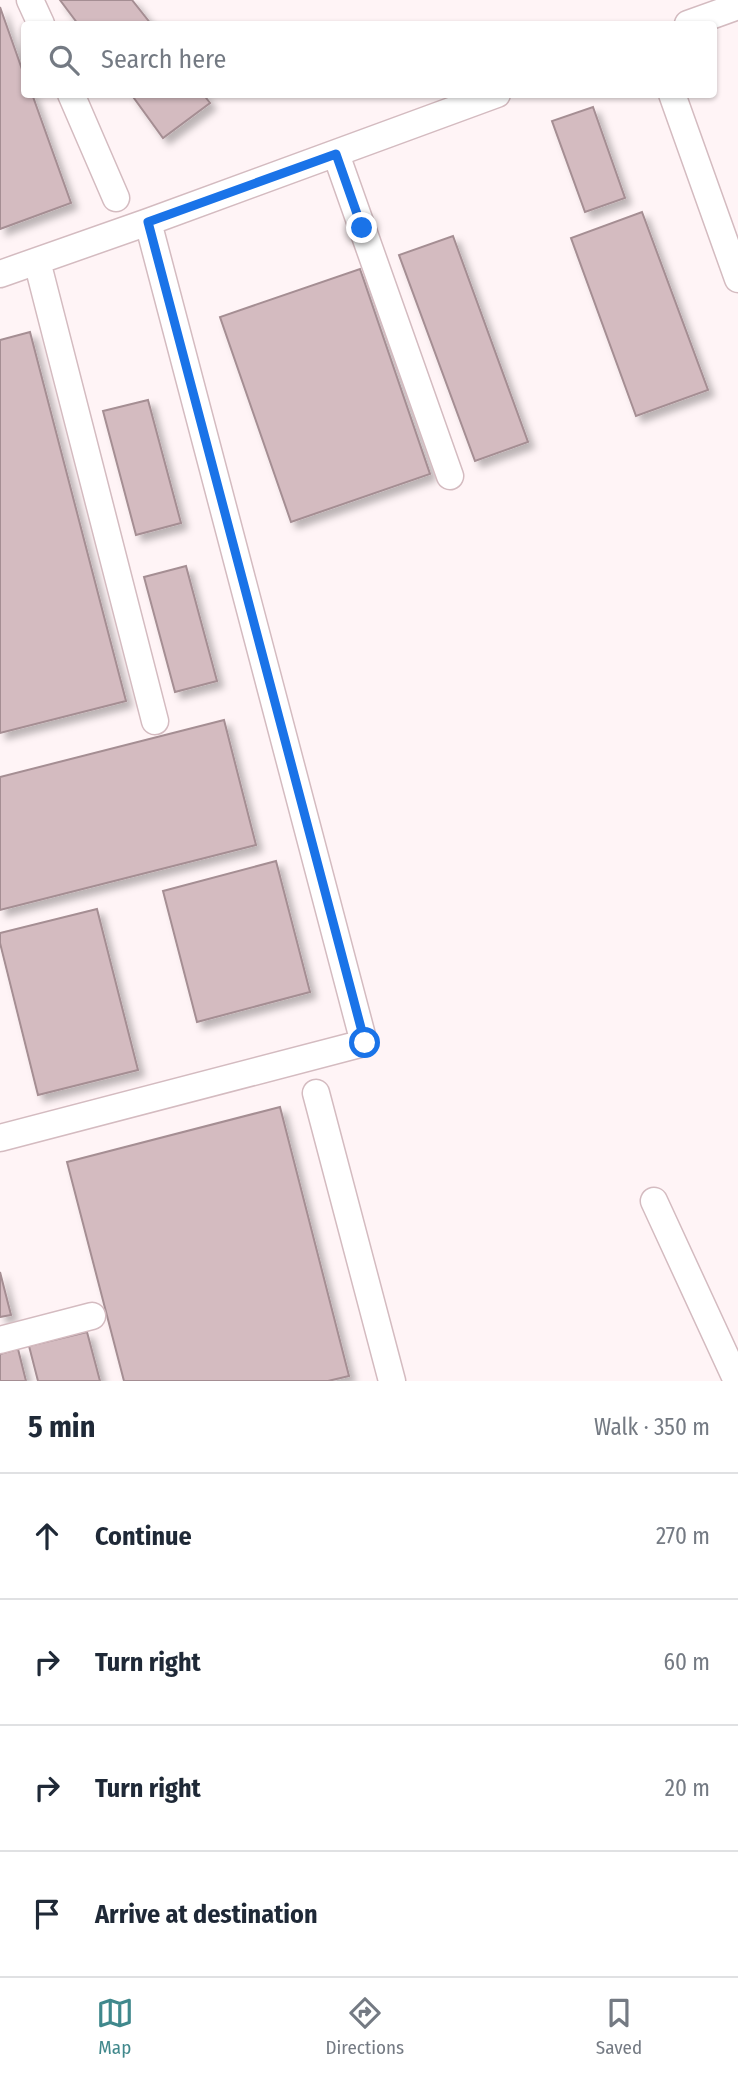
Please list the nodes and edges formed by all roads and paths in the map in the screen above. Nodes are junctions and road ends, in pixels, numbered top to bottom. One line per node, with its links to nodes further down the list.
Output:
1 (30, 0): 3 (street)
2 (738, 6): 4 (street)
3 (40, 21)
4 (696, 21)
5 (73, 98): 9 (street)
6 (486, 98): 8 (street)
7 (673, 98): 13 (street)
8 (336, 154): 10 (street); 14 (street)
9 (116, 198)
10 (148, 222): 11 (street); 17 (street)
11 (37, 261): 12 (street); 15 (street)
12 (0, 274)
13 (738, 279)
14 (450, 476)
15 (155, 721)
16 (316, 1093): 21 (street)
17 (0, 1138)
18 (654, 1201): 22 (street)
19 (92, 1316): 20 (street)
20 (0, 1340)
21 (392, 1381)
22 (737, 1381)

